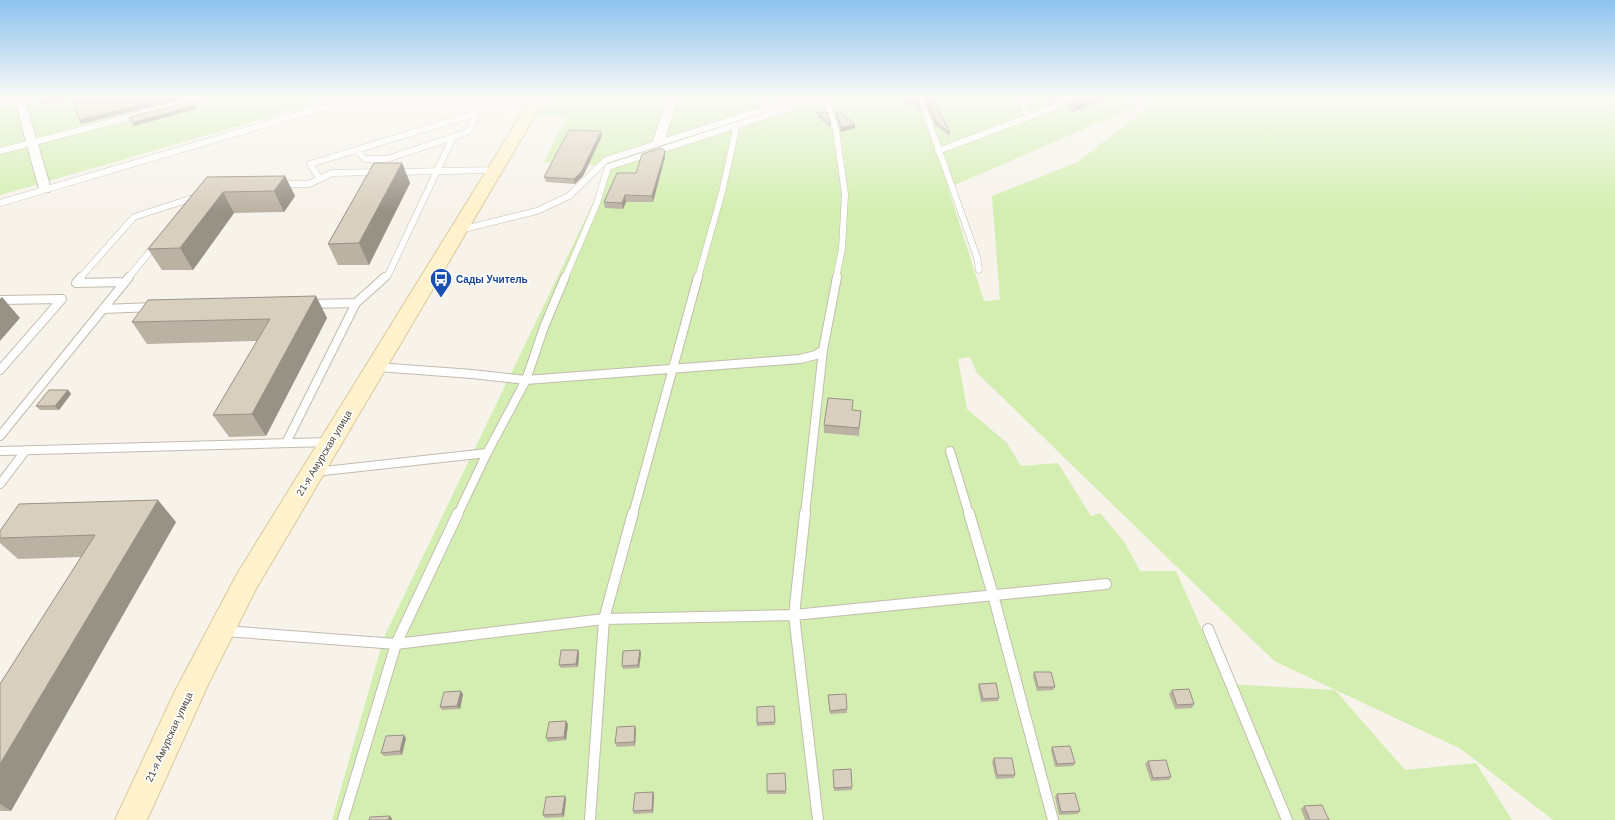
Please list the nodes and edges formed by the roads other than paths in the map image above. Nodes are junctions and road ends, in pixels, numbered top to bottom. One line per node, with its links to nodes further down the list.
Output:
1 (31, 135): 15 (street)
2 (58, 135): 15 (lane)
3 (228, 135): 26 (lane)
4 (404, 135): 17 (lane)
5 (458, 135): 14 (lane)
6 (516, 135): 20 (main road, 21-я Амурская улица)
7 (661, 135): 16 (street)
8 (682, 135): 16 (lane)
9 (705, 135): 44 (lane)
10 (735, 135): 42 (lane)
11 (837, 135): 40 (lane)
12 (933, 135): 19 (lane)
13 (980, 135): 19 (lane)
14 (453, 137): 17 (lane); 21 (lane)
15 (32, 142): 18 (lane); 26 (street)
16 (658, 143): 31 (lane)
17 (356, 150): 24 (lane)
18 (0, 151)
19 (938, 151): 33 (lane)
20 (496, 170): 21 (lane); 31 (main road, 21-я Амурская улица)
21 (437, 171): 23 (lane); 36 (lane)
22 (385, 172): 24 (lane)
23 (392, 172)
24 (320, 179): 25 (lane)
25 (271, 184)
26 (45, 189): 29 (lane)
27 (206, 194): 28 (lane)
28 (193, 198): 30 (lane); 34 (lane)
29 (0, 203)
30 (183, 210)
31 (460, 230): 41 (main road, 21-я Амурская улица)
32 (164, 234): 34 (lane)
33 (979, 270)
34 (125, 282): 39 (lane)
35 (0, 300): 43 (lane)
36 (356, 303): 37 (lane); 47 (lane)
37 (301, 304)
38 (159, 307): 39 (lane)
39 (103, 308): 45 (lane)
40 (823, 350): 42 (lane); 56 (lane)
41 (376, 366): 44 (lane); 46 (main road, 21-я Амурская улица)
42 (673, 369): 44 (lane); 57 (lane)
43 (0, 370)
44 (526, 380): 51 (lane)
45 (0, 436)
46 (331, 442): 47 (lane); 52 (main road, 21-я Амурская улица)
47 (286, 443): 48 (lane)
48 (26, 450): 49 (lane); 53 (lane)
49 (0, 451)
50 (950, 451): 55 (lane)
51 (487, 453): 52 (lane); 60 (lane)
52 (312, 472): 58 (main road, 21-я Амурская улица)
53 (0, 484)
54 (1106, 584): 55 (lane)
55 (993, 595): 56 (lane); 65 (lane)
56 (794, 615): 57 (lane); 64 (lane)
57 (604, 619): 60 (lane); 63 (lane)
58 (220, 630): 60 (lane); 61 (main road, 21-я Амурская улица)
59 (1208, 630): 66 (lane)
60 (396, 644): 62 (lane)
61 (131, 820)
62 (343, 820)
63 (590, 820)
64 (818, 820)
65 (1053, 820)
66 (1287, 820)

